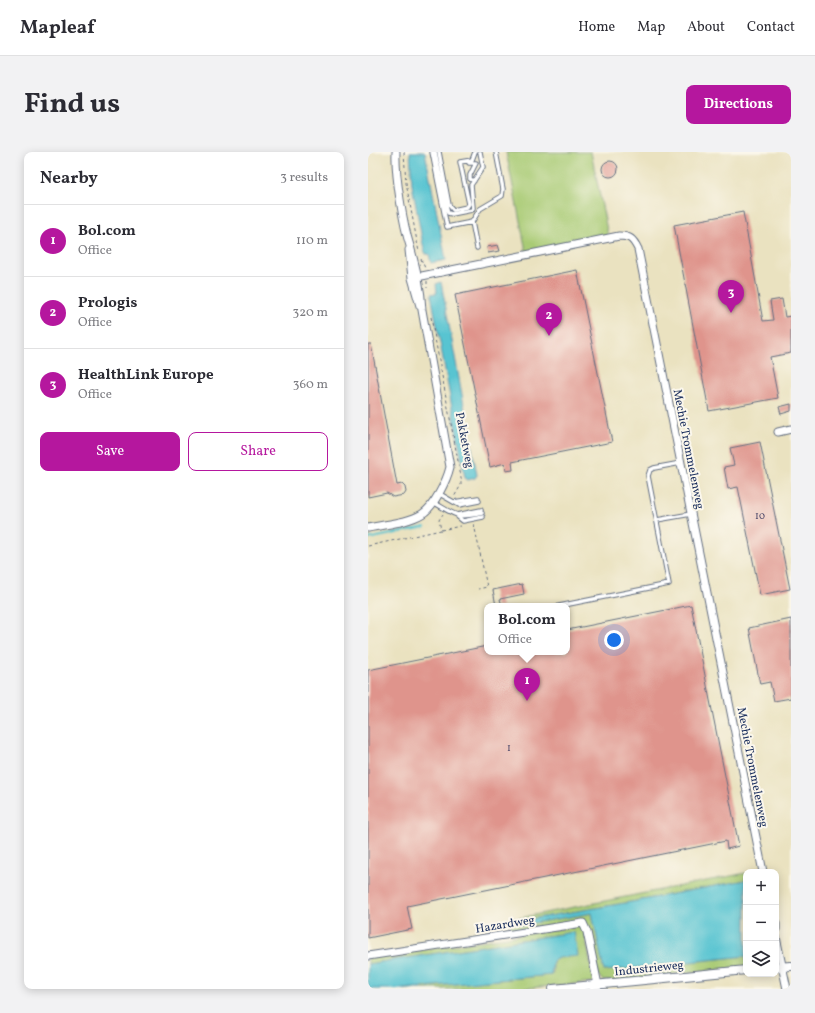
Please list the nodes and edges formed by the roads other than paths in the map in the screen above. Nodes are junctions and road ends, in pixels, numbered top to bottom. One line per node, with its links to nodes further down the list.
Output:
1 (432, 152): 10 (lane)
2 (435, 152): 9 (lane)
3 (439, 152): 8 (lane)
4 (476, 152): 8 (lane)
5 (480, 152): 9 (lane)
6 (496, 152): 10 (lane)
7 (395, 153): 12 (street)
8 (460, 165): 9 (lane)
9 (474, 182)
10 (472, 222): 11 (lane)
11 (477, 248)
12 (415, 277): 15 (street, Mechie Trommelenweg); 16 (street, Pakketweg)
13 (791, 429): 14 (street)
14 (778, 432)
15 (681, 463): 19 (street, Mechie Trommelenweg); 21 (lane)
16 (438, 493): 17 (lane); 18 (street, Pakketweg)
17 (479, 499)
18 (432, 501): 20 (lane); 22 (street, Pakketweg)
19 (691, 514): 21 (lane); 24 (street, Mechie Trommelenweg)
20 (455, 515): 20 (lane)
21 (657, 520): 23 (lane)
22 (368, 528)
23 (570, 604)
24 (762, 869)
25 (368, 956): 29 (street, Hazardweg)
26 (791, 966): 27 (street)
27 (779, 967): 31 (street)
28 (743, 970): 29 (street, Industrieweg)
29 (598, 985): 30 (street, Industrieweg)
30 (553, 989)
31 (787, 989)

